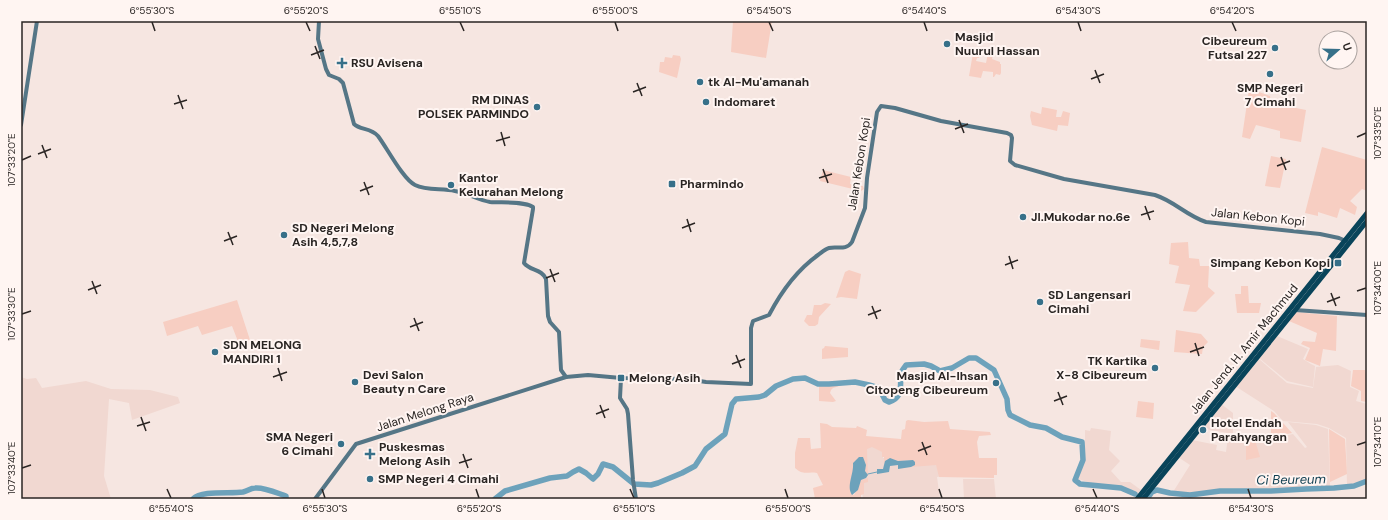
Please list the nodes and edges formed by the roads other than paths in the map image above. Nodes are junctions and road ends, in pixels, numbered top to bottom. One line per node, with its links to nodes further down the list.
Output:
1 (37, 21): 3 (main road)
2 (319, 21): 9 (main road)
3 (21, 125)
4 (1367, 213): 6 (highway, Jalan Jend. H. Amir Machmud)
5 (1367, 221): 6 (highway, Jalan Jend. H. Amir Machmud)
6 (1347, 242): 7 (highway, Jalan Jend. H. Amir Machmud); 10 (main road, Jalan Kebon Kopi); 13 (highway, Jalan Jend. H. Amir Machmud)
7 (1295, 310): 8 (main road); 14 (highway, Jalan Jend. H. Amir Machmud)
8 (1367, 315)
9 (566, 377): 10 (main road, Jalan Melong Raya); 11 (main road, Jalan Melong Raya)
10 (621, 378): 12 (main road)
11 (315, 499)
12 (636, 499)
13 (1137, 499)
14 (1143, 499)

